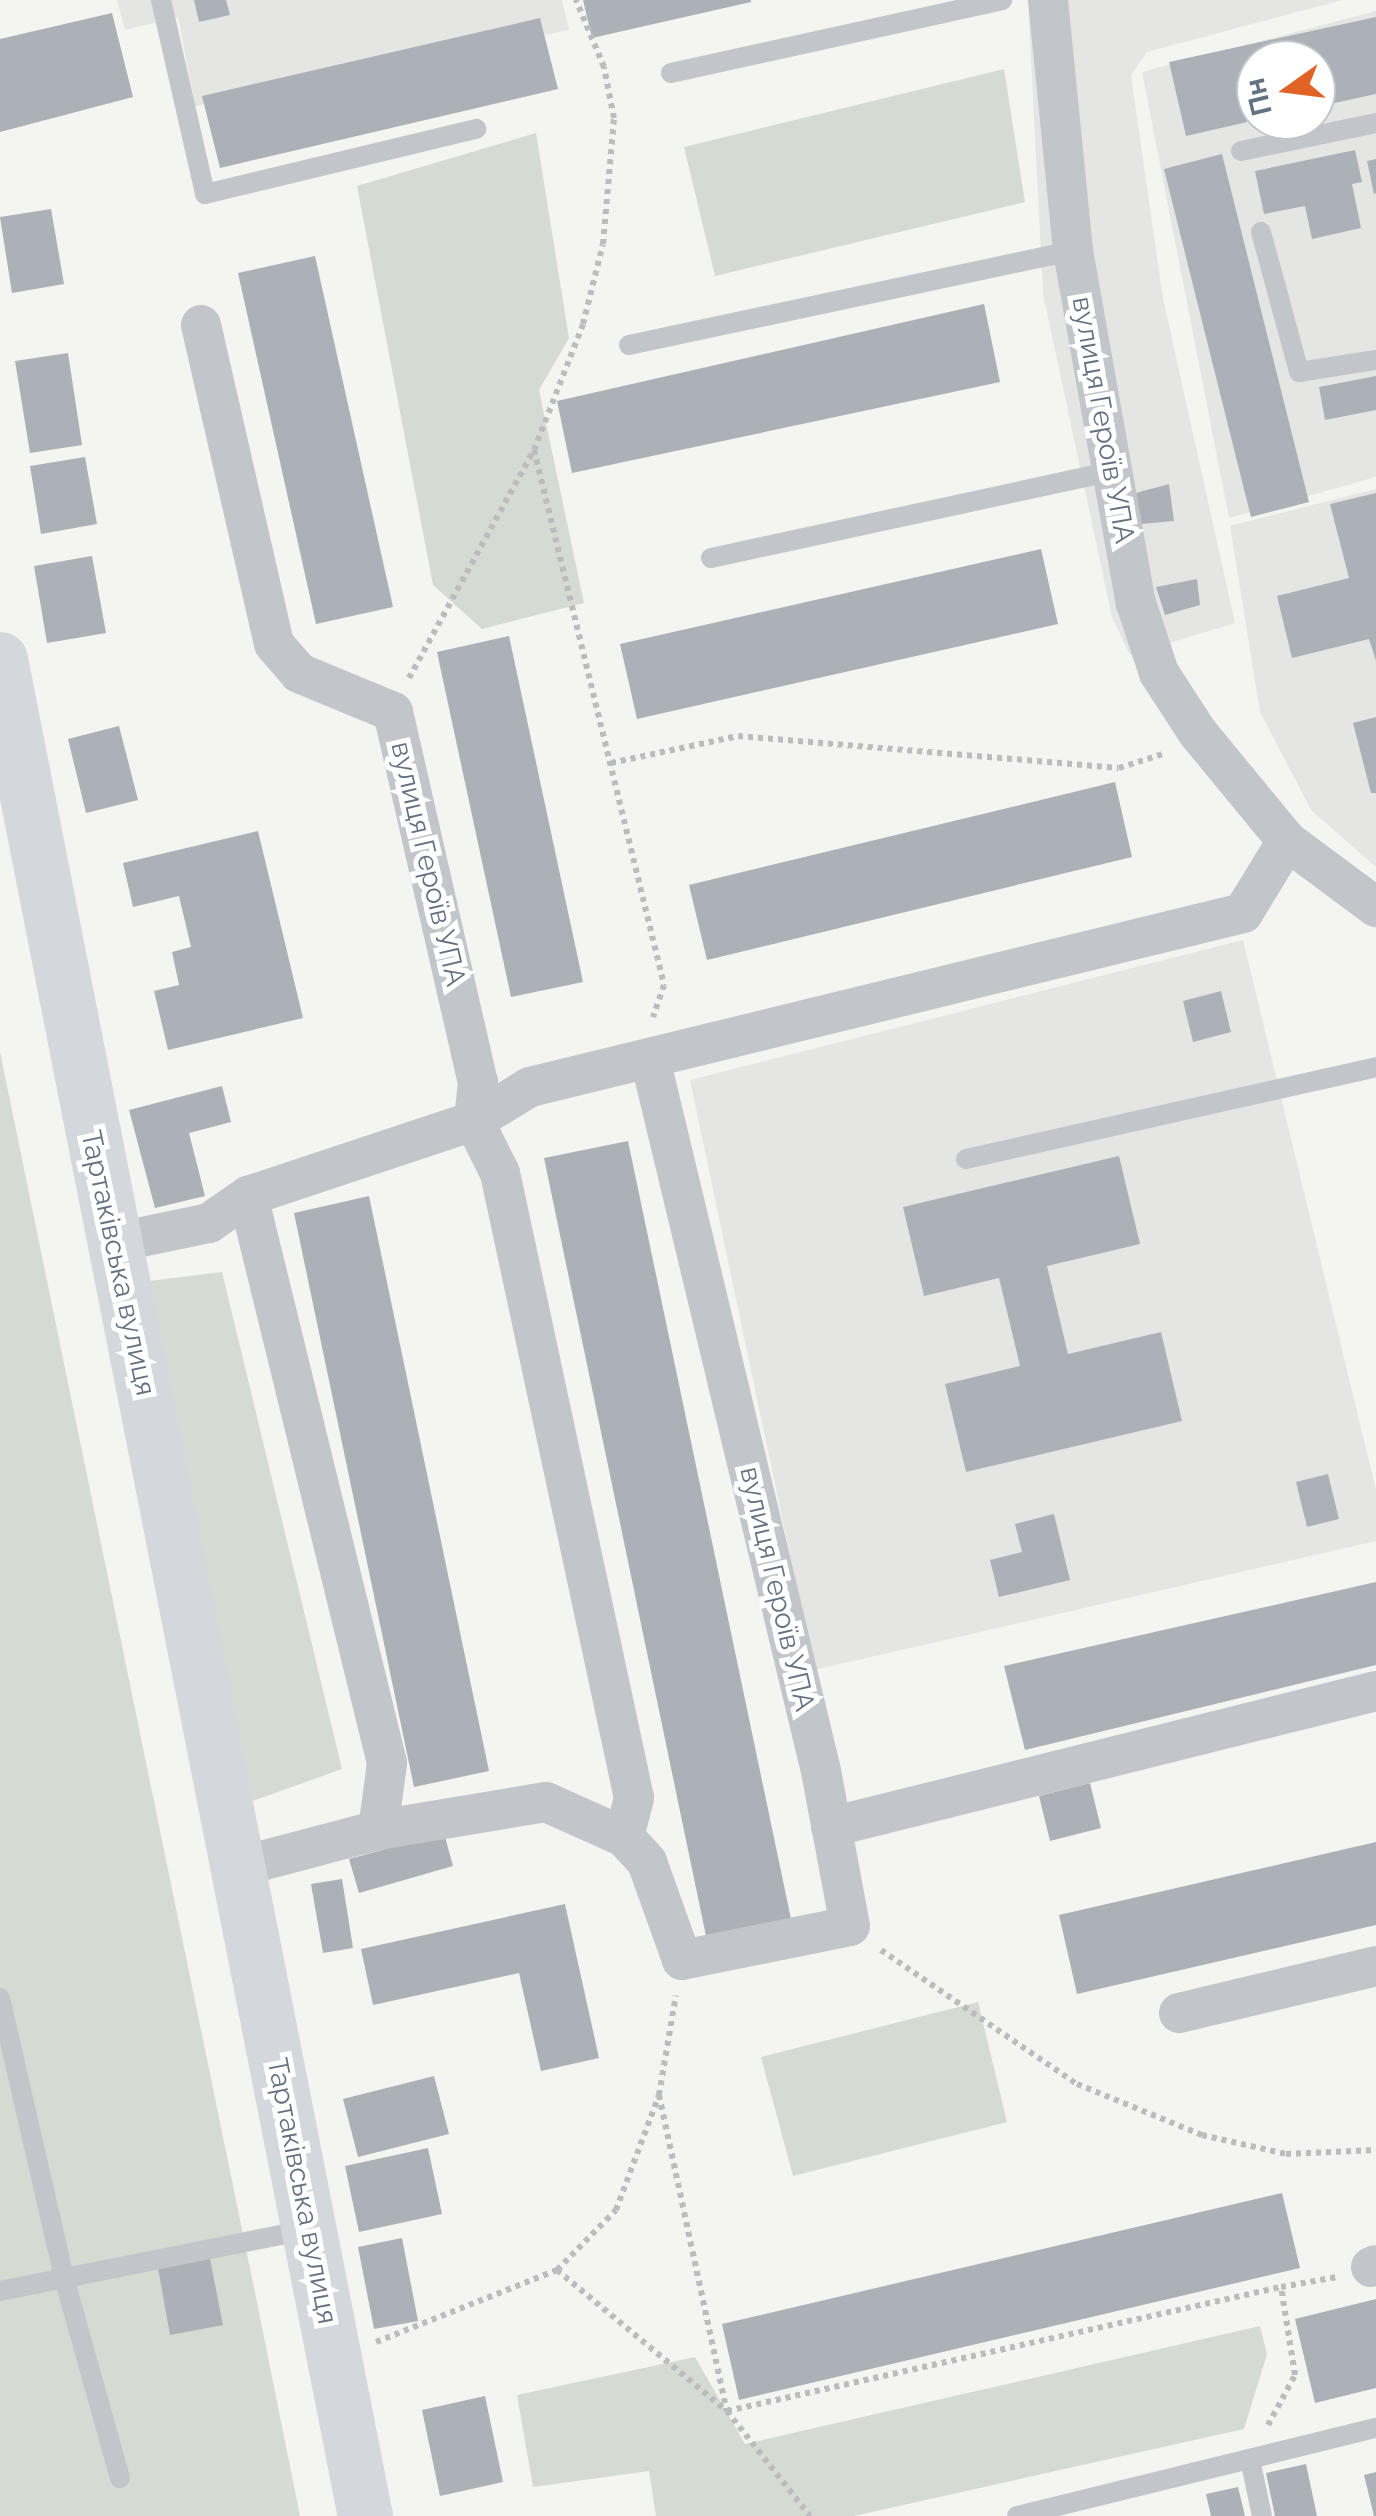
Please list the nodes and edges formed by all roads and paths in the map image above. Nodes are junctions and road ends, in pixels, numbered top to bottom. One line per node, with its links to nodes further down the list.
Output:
1 (160, 0): 7 (lane)
2 (576, 0): 14 (path)
3 (1002, 0): 5 (lane)
4 (1048, 0): 10 (street, вулиця Героїв УПА)
5 (670, 73)
6 (1376, 123): 8 (lane)
7 (476, 128)
8 (1241, 151)
9 (1261, 232): 13 (lane)
10 (1074, 251): 12 (lane); 15 (street, вулиця Героїв УПА)
11 (201, 325): 18 (street, вулиця Героїв УПА)
12 (628, 345)
13 (1376, 360)
14 (534, 450): 18 (path); 20 (path)
15 (1113, 471): 16 (lane); 19 (street, вулиця Героїв УПА)
16 (711, 558)
17 (0, 659): 28 (street, Тартаківська вулиця)
18 (393, 712): 25 (street, вулиця Героїв УПА)
19 (1205, 740): 20 (path); 21 (street, вулиця Героїв УПА)
20 (611, 763): 23 (path)
21 (1288, 841): 22 (street, вулиця Героїв УПА); 23 (street)
22 (1376, 906)
23 (646, 1045): 25 (street); 30 (street, вулиця Героїв УПА)
24 (1376, 1067): 26 (lane)
25 (474, 1121): 27 (street); 32 (street, вулиця Героїв УПА)
26 (966, 1159)
27 (248, 1196): 28 (street); 31 (street)
28 (113, 1243): 33 (street, Тартаківська вулиця)
29 (1376, 1691): 30 (street)
30 (831, 1827): 34 (street, вулиця Героїв УПА)
31 (378, 1830): 32 (street); 33 (street)
32 (624, 1836): 35 (street)
33 (242, 1866): 41 (street, Тартаківська вулиця)
34 (850, 1926): 35 (street); 40 (path)
35 (682, 1960): 39 (path)
36 (1376, 1966): 38 (street)
37 (0, 1998): 44 (lane)
38 (1179, 2014)
39 (659, 2095): 43 (path); 48 (path)
40 (1376, 2150)
41 (308, 2230): 44 (lane); 47 (street, Тартаківська вулиця)
42 (1373, 2266): 45 (path)
43 (557, 2270): 47 (path); 48 (path)
44 (64, 2274): 46 (lane); 51 (lane)
45 (1281, 2287): 48 (path); 50 (path)
46 (0, 2291)
47 (333, 2353): 52 (street, Тартаківська вулиця)
48 (727, 2410): 53 (path)
49 (1376, 2428): 50 (lane)
50 (1250, 2458): 54 (lane); 55 (lane)
51 (120, 2478)
52 (365, 2516)
53 (810, 2516)
54 (1018, 2516)
55 (1262, 2516)

